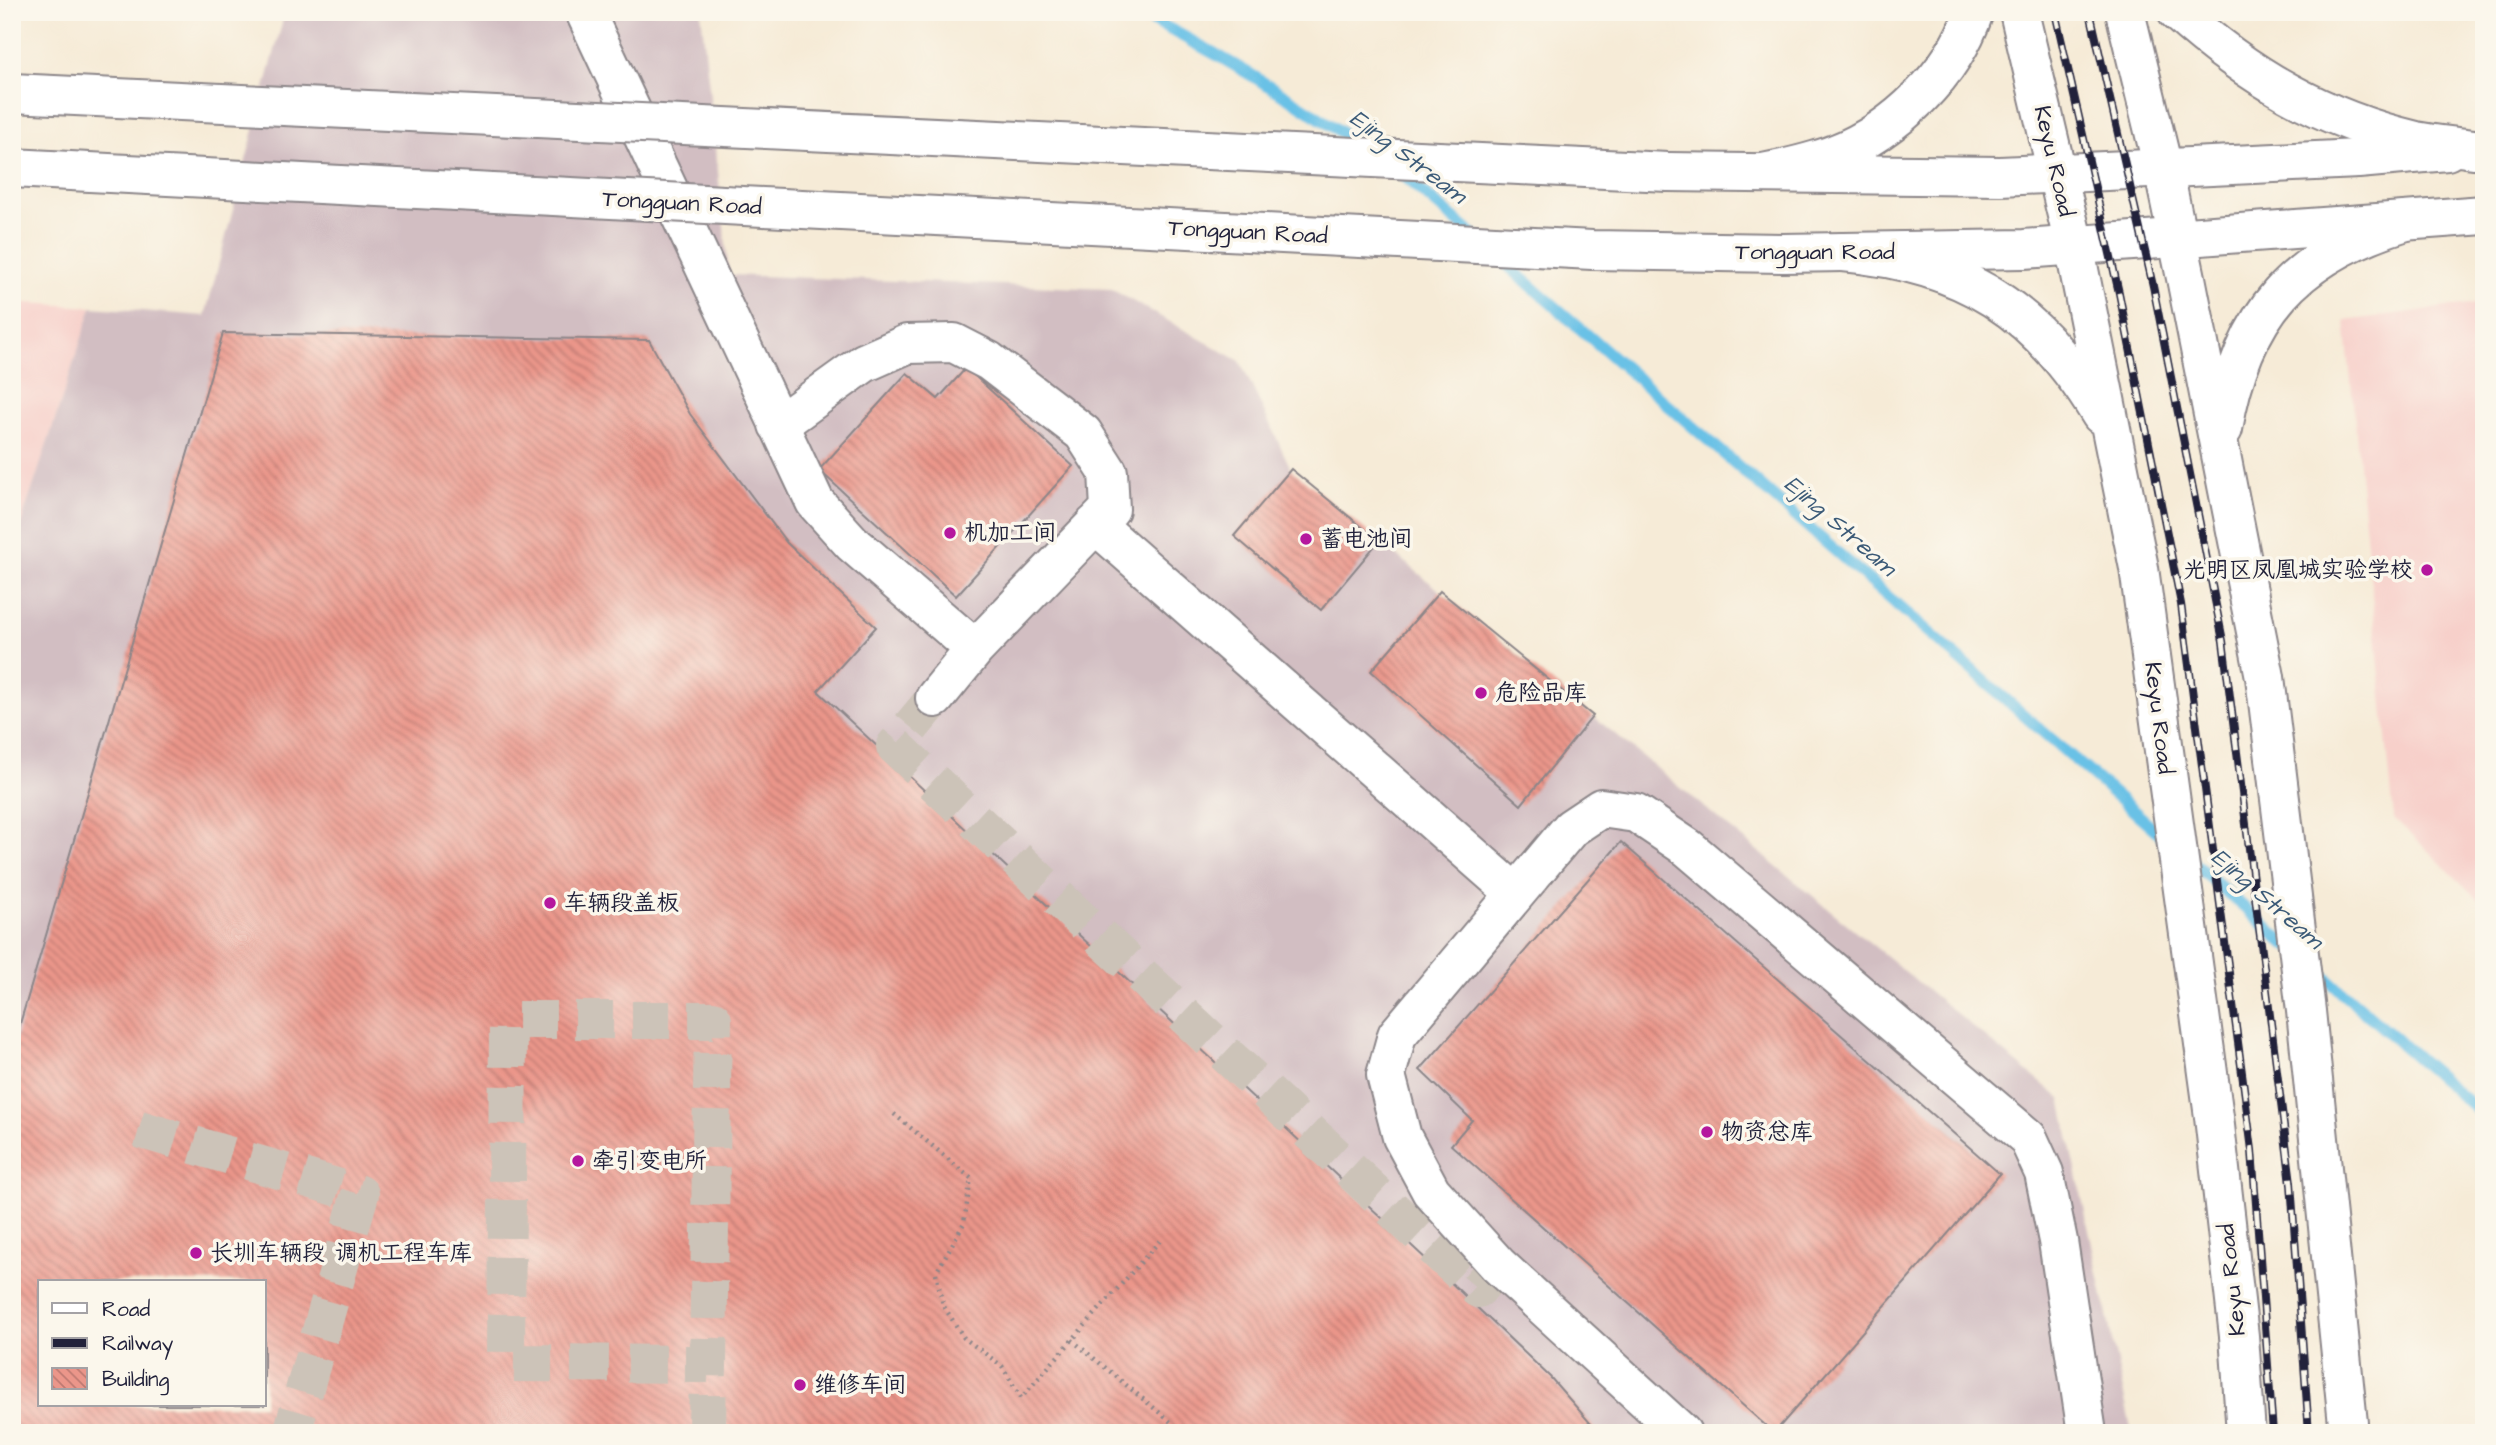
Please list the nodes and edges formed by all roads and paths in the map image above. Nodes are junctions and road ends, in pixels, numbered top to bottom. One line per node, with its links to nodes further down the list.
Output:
1 (585, 12): 17 (street)
2 (1974, 12): 10 (street)
3 (2020, 12): 11 (street, Keyu Road)
4 (2125, 12): 8 (street)
5 (2177, 12): 7 (street)
6 (12, 93): 10 (street, bridge)
7 (2479, 149): 8 (street)
8 (2163, 168): 11 (street); 14 (street)
9 (12, 169): 16 (street, Tongguan Road, bridge)
10 (1763, 173): 11 (street)
11 (2058, 173): 15 (street, Keyu Road)
12 (2484, 215): 13 (street, Tongguan Road)
13 (2406, 221): 14 (street, Tongguan Road); 19 (street)
14 (2178, 239): 15 (street, Tongguan Road); 19 (street)
15 (2074, 245): 16 (street, Tongguan Road); 18 (street, Keyu Road)
16 (1843, 252): 18 (street)
17 (778, 425): 20 (street); 21 (street)
18 (2116, 453): 30 (street, Keyu Road)
19 (2223, 466): 31 (street)
20 (1095, 524): 21 (street); 23 (street)
21 (975, 649): 22 (street)
22 (935, 698)
23 (1516, 892): 28 (street); 29 (street)
24 (894, 1114): 26 (path)
25 (1163, 1237): 26 (path)
26 (1072, 1340): 27 (path)
27 (1184, 1433)
28 (1682, 1433)
29 (2087, 1433)
30 (2246, 1433)
31 (2349, 1433)

